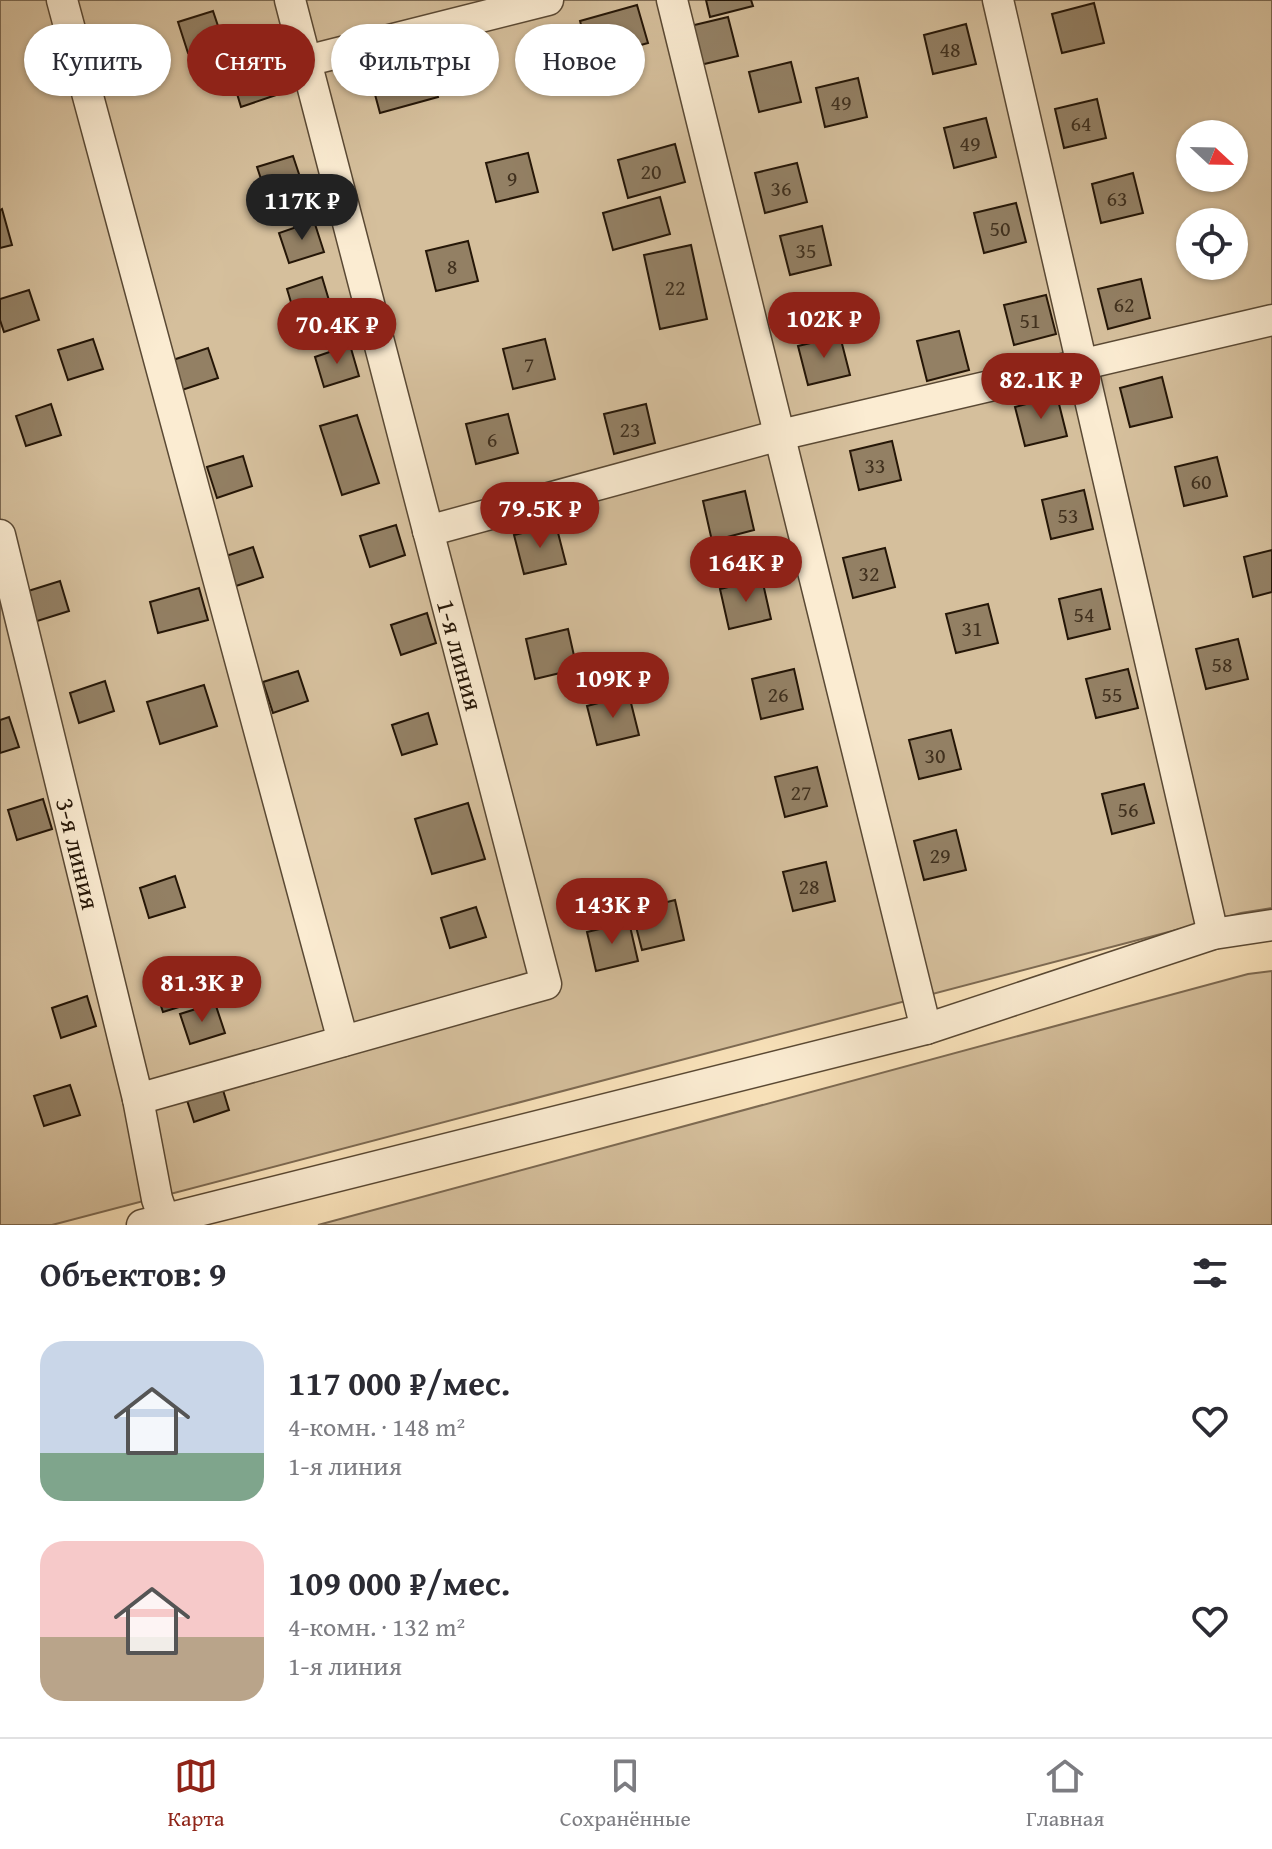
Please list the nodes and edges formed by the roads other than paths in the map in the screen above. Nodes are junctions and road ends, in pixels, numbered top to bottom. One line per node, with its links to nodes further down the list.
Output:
1 (62, 0): 17 (street)
2 (290, 0): 6 (street, 1-я линия)
3 (548, 0): 7 (street)
4 (672, 0): 11 (street)
5 (998, 0): 10 (street)
6 (296, 24)
7 (315, 59)
8 (315, 96): 12 (street, 1-я линия)
9 (1272, 320): 10 (street)
10 (1082, 365): 11 (street); 15 (street)
11 (780, 435): 12 (street); 16 (street)
12 (428, 531): 17 (street, 1-я линия)
13 (0, 535): 18 (street, 3-я линия)
14 (1272, 925): 15 (street)
15 (1213, 934): 16 (street)
16 (926, 1029): 19 (street)
17 (343, 1041): 18 (street)
18 (138, 1099): 19 (street, 3-я линия)
19 (153, 1222)

